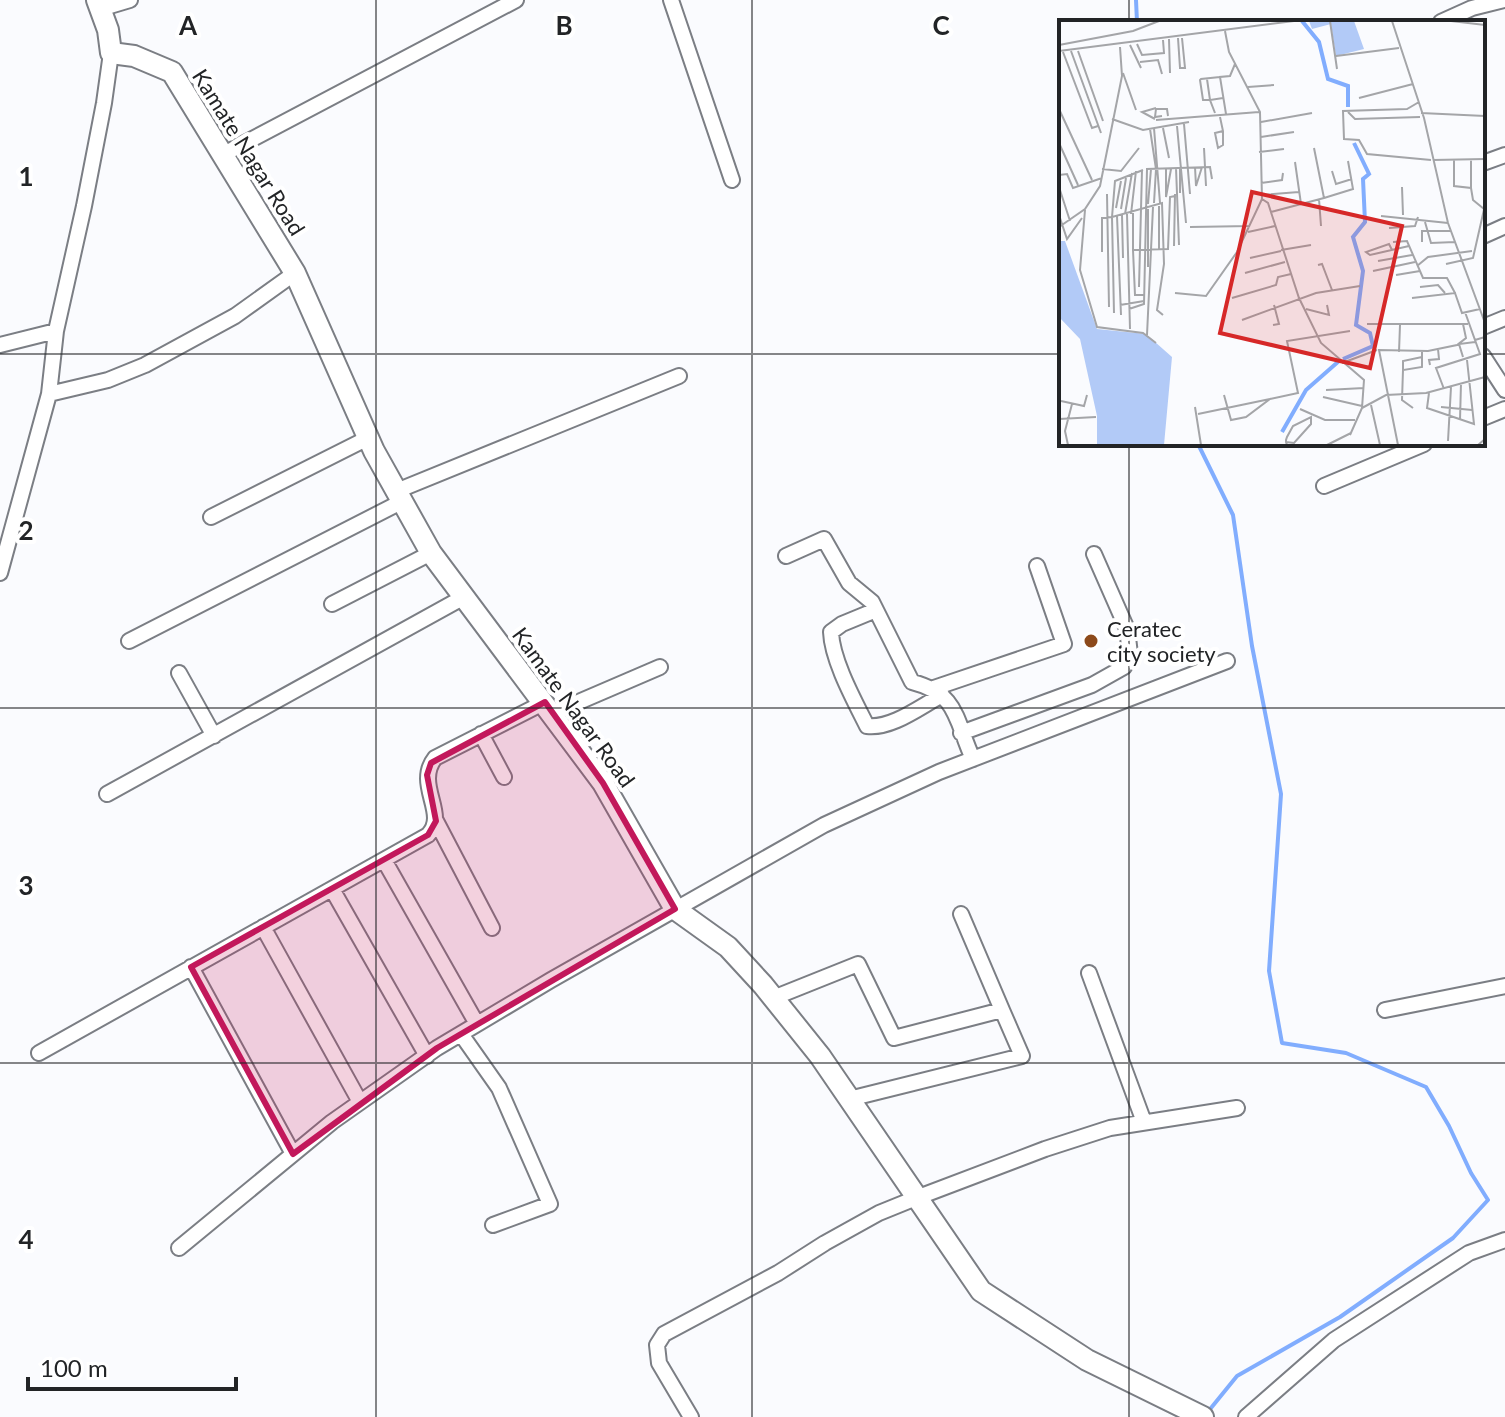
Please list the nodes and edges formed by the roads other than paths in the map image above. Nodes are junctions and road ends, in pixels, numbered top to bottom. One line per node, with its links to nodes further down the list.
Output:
1 (130, 0): 5 (street)
2 (516, 0): 6 (street)
3 (671, 0): 12 (street)
4 (1504, 0): 7 (street)
5 (99, 4): 8 (street)
6 (487, 7): 9 (street)
7 (1445, 20)
8 (111, 53): 9 (street, Kamate Nagar Road); 18 (street)
9 (224, 154): 15 (street, Kamate Nagar Road)
10 (1505, 155): 11 (street)
11 (1485, 162)
12 (732, 180)
13 (1505, 226): 14 (street)
14 (1485, 235)
15 (295, 273): 23 (street); 26 (street, Kamate Nagar Road)
16 (1505, 318): 17 (street)
17 (1485, 326)
18 (56, 331): 19 (street); 23 (street)
19 (0, 345)
20 (1485, 359): 22 (street)
21 (679, 376): 29 (street)
22 (1505, 390)
23 (49, 394): 35 (street)
24 (1505, 409): 25 (street)
25 (1485, 417)
26 (368, 438): 29 (street, Kamate Nagar Road); 30 (street)
27 (1419, 446): 28 (street)
28 (1324, 486)
29 (398, 497): 31 (street, Kamate Nagar Road); 39 (street)
30 (211, 517)
31 (431, 553): 36 (street, Kamate Nagar Road); 37 (street)
32 (1094, 554): 45 (street)
33 (786, 556): 38 (street)
34 (1037, 566): 43 (street)
35 (0, 573)
36 (464, 597): 44 (street, Kamate Nagar Road); 47 (street)
37 (332, 604)
38 (876, 610): 43 (street); 43 (street)
39 (129, 641)
40 (1227, 661): 48 (street)
41 (660, 667): 44 (street)
42 (179, 673): 47 (street)
43 (938, 691): 45 (street)
44 (549, 708): 46 (street); 54 (street, Kamate Nagar Road)
45 (961, 733): 48 (street)
46 (481, 734): 49 (street); 51 (street)
47 (214, 736): 50 (street)
48 (973, 759): 54 (street)
49 (504, 777)
50 (107, 794)
51 (436, 821): 52 (street); 57 (street)
52 (384, 860): 53 (street); 64 (street)
53 (332, 889): 56 (street); 67 (street)
54 (675, 909): 61 (street, Kamate Nagar Road); 64 (street)
55 (961, 914): 62 (street)
56 (263, 927): 58 (street); 69 (street)
57 (492, 928)
58 (191, 967): 66 (street); 72 (street)
59 (1089, 973): 71 (street)
60 (1505, 986): 63 (street)
61 (773, 998): 62 (street); 68 (street, Kamate Nagar Road)
62 (1002, 1010): 68 (street)
63 (1385, 1010)
64 (477, 1024): 65 (street)
65 (461, 1034): 67 (street); 74 (street)
66 (39, 1053)
67 (427, 1056): 69 (street)
68 (849, 1099): 73 (street, Kamate Nagar Road)
69 (360, 1102): 72 (street)
70 (1237, 1108): 71 (street)
71 (1144, 1122): 73 (street)
72 (293, 1154): 76 (street)
73 (916, 1198): 77 (street); 78 (street, Kamate Nagar Road)
74 (493, 1225)
75 (1505, 1240): 79 (street)
76 (179, 1248)
77 (691, 1417)
78 (1203, 1417)
79 (1246, 1417)

